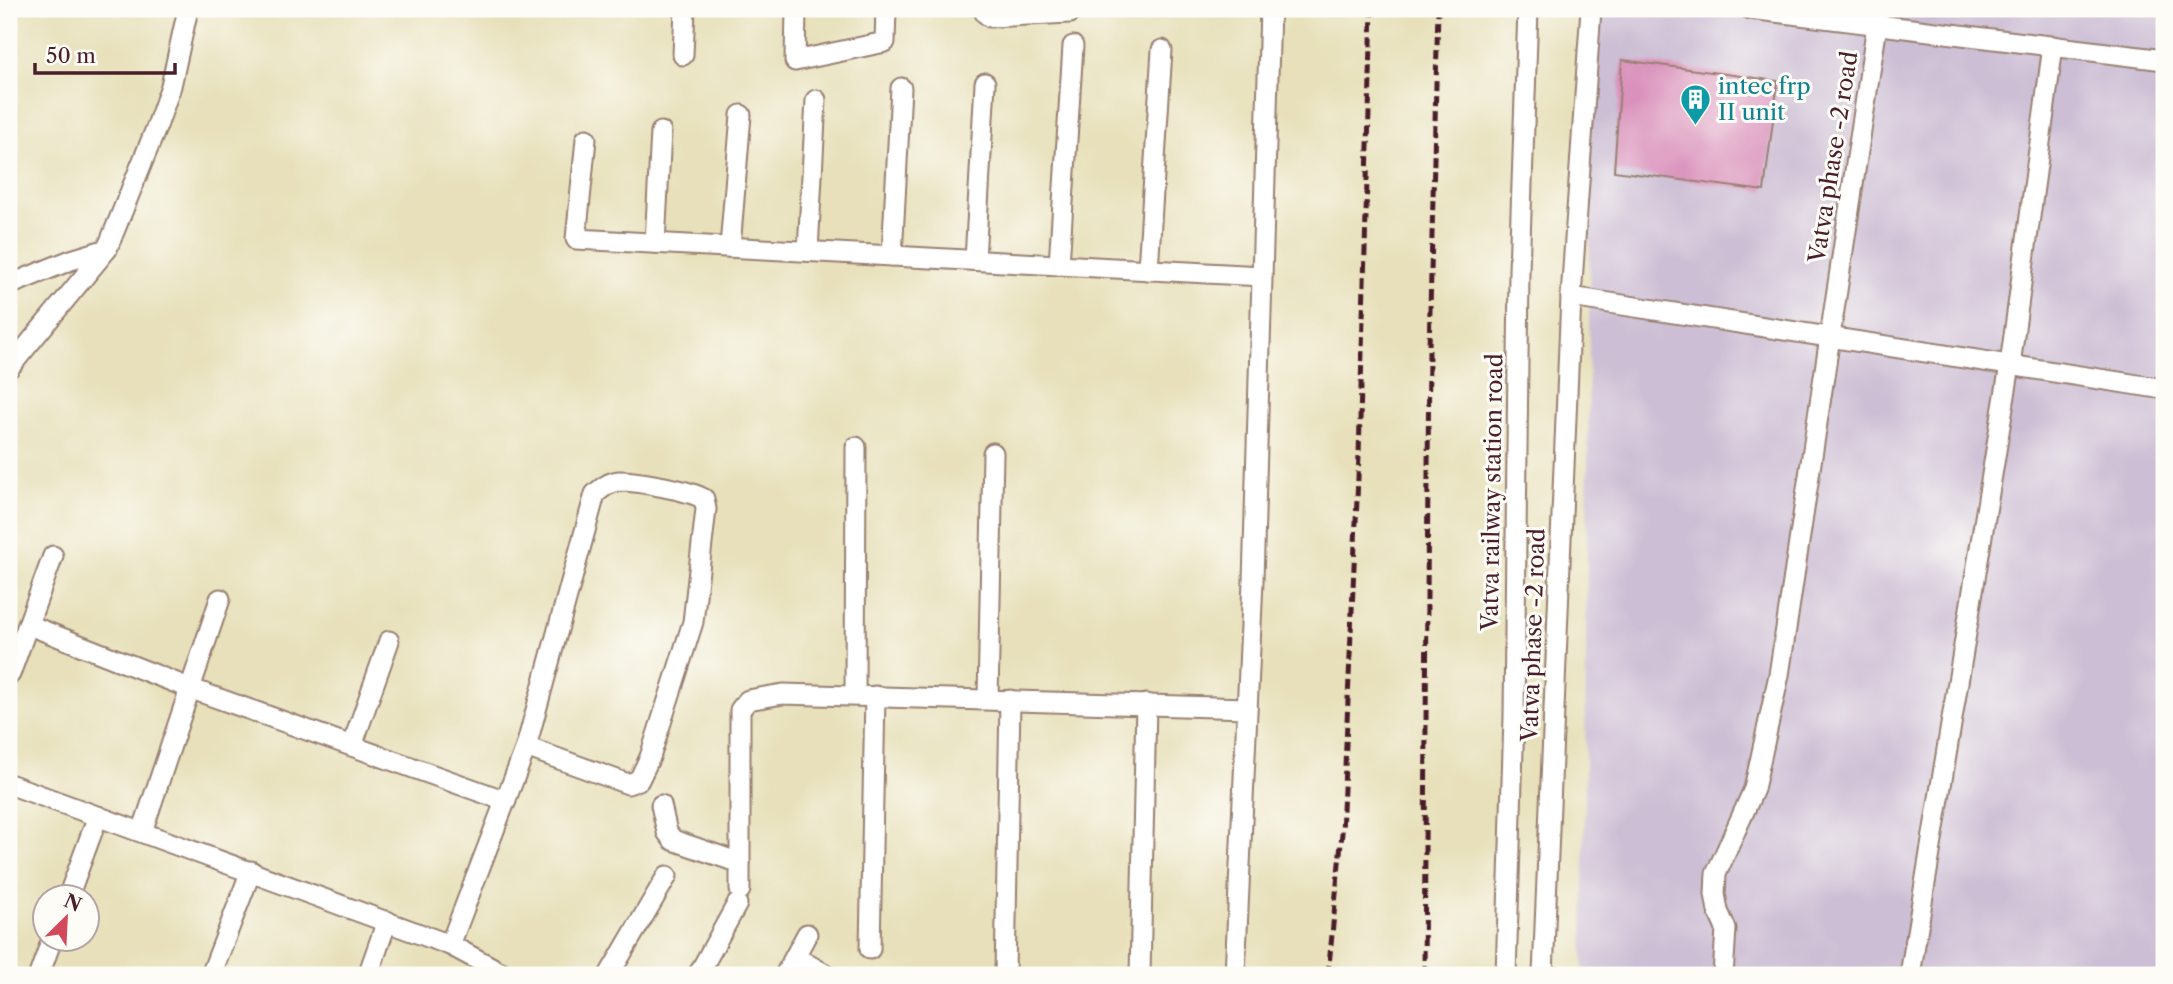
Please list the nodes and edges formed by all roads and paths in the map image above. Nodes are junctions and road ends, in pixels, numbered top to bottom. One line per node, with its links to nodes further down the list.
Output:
1 (188, 9): 25 (street)
2 (685, 9): 15 (street)
3 (796, 9): 4 (street)
4 (886, 9)
5 (984, 9): 6 (street)
6 (1074, 9)
7 (1270, 9): 31 (street)
8 (1528, 9): 79 (street, Vatva railway station road)
9 (1591, 9): 33 (street, Vatva phase -2 road)
10 (1750, 9): 11 (street, Vatva phase -2 road)
11 (1877, 24): 13 (street, Vatva phase -2 road); 34 (street, Vatva phase -2 road)
12 (1073, 46): 29 (street)
13 (2053, 47): 16 (street, Vatva phase -2 road); 35 (street)
14 (1162, 50): 30 (street)
15 (683, 55)
16 (2164, 60)
17 (985, 83): 28 (street)
18 (901, 88): 27 (street)
19 (816, 100): 26 (street)
20 (741, 116): 24 (street)
21 (661, 132): 23 (street)
22 (586, 139): 23 (street)
23 (655, 243): 24 (street)
24 (730, 247): 26 (street)
25 (107, 249): 32 (street); 36 (street)
26 (808, 251): 27 (street)
27 (892, 256): 28 (street)
28 (975, 260): 29 (street)
29 (1059, 265): 30 (street)
30 (1148, 270): 31 (street)
31 (1262, 276): 50 (street)
32 (9, 285)
33 (1571, 298): 34 (street); 80 (street, Vatva phase -2 road)
34 (1830, 337): 35 (street); 81 (street, Vatva phase -2 road)
35 (2010, 365): 37 (street); 82 (street)
36 (9, 368)
37 (2164, 389)
38 (856, 447): 46 (street)
39 (993, 453): 47 (street)
40 (53, 555): 42 (street)
41 (220, 599): 45 (street)
42 (29, 625): 44 (street); 45 (street)
43 (389, 641): 51 (street)
44 (10, 674)
45 (189, 688): 51 (street); 57 (street)
46 (865, 696): 47 (street); 58 (street); 65 (street)
47 (988, 699): 48 (street)
48 (1010, 700): 49 (street); 76 (street)
49 (1146, 705): 50 (street); 77 (street)
50 (1247, 708): 78 (street)
51 (352, 747): 54 (street)
52 (526, 747): 52 (street); 54 (street)
53 (9, 783): 56 (street)
54 (506, 801): 64 (street)
55 (661, 805): 58 (street)
56 (98, 816): 57 (street); 61 (street)
57 (142, 832): 59 (street)
58 (740, 863): 73 (street)
59 (251, 872): 62 (street); 69 (street)
60 (667, 876): 72 (street)
61 (73, 883)
62 (387, 921): 64 (street); 70 (street)
63 (807, 934): 67 (street)
64 (450, 945): 71 (street)
65 (870, 949)
66 (47, 953): 68 (street)
67 (794, 957): 74 (street); 75 (street)
68 (39, 975)
69 (211, 975)
70 (368, 975)
71 (506, 975)
72 (609, 975)
73 (698, 975)
74 (785, 975)
75 (827, 975)
76 (1005, 975)
77 (1140, 975)
78 (1235, 975)
79 (1506, 975)
80 (1543, 975)
81 (1723, 975)
82 (1910, 975)

